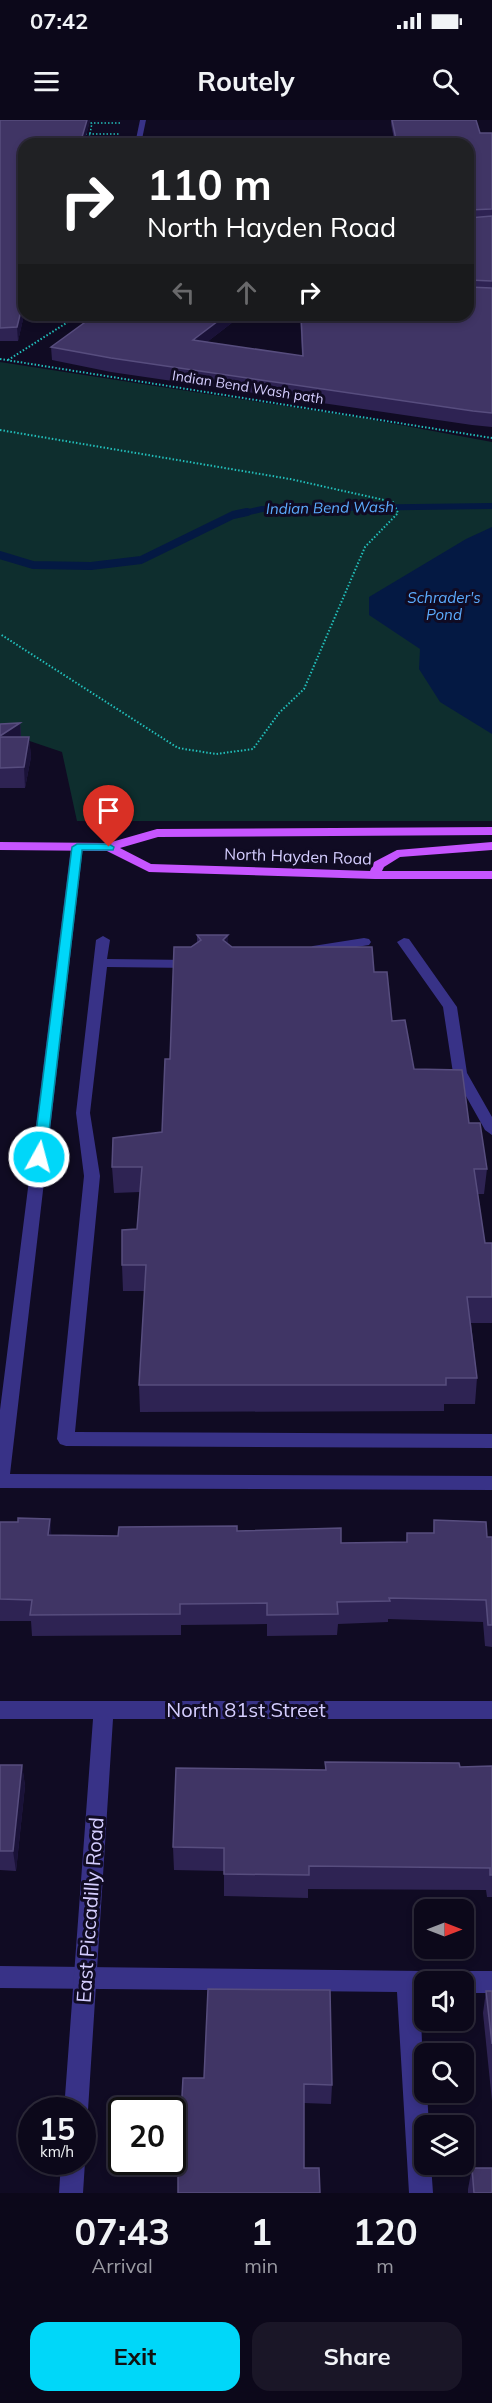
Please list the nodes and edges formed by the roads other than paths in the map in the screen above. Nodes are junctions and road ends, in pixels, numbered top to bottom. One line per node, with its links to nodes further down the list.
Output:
1 (143, 120): 2 (street)
2 (139, 138)
3 (492, 831): 7 (main road, North Hayden Road)
4 (0, 846): 6 (main road, North Hayden Road)
5 (492, 846): 8 (main road)
6 (77, 847): 7 (main road, North Hayden Road); 18 (street)
7 (109, 847): 8 (main road, North Hayden Road)
8 (375, 875): 9 (main road, North Hayden Road)
9 (492, 875)
10 (103, 940): 14 (street)
11 (364, 942): 13 (street)
12 (404, 942): 16 (street)
13 (298, 953)
14 (100, 963): 15 (street); 17 (street)
15 (192, 964)
16 (492, 1130)
17 (492, 1441)
18 (492, 1483)
19 (0, 1710): 20 (street, North 81st Street)
20 (104, 1710): 21 (street, North 81st Street); 23 (street, East Piccadilly Road)
21 (492, 1710)
22 (0, 1977): 23 (street)
23 (86, 1977): 26 (street); 28 (street, East Piccadilly Road)
24 (474, 1982): 25 (street)
25 (492, 1982)
26 (414, 1983)
27 (417, 2031): 31 (street)
28 (77, 2097)
29 (72, 2175): 30 (street)
30 (70, 2193)
31 (421, 2193)

